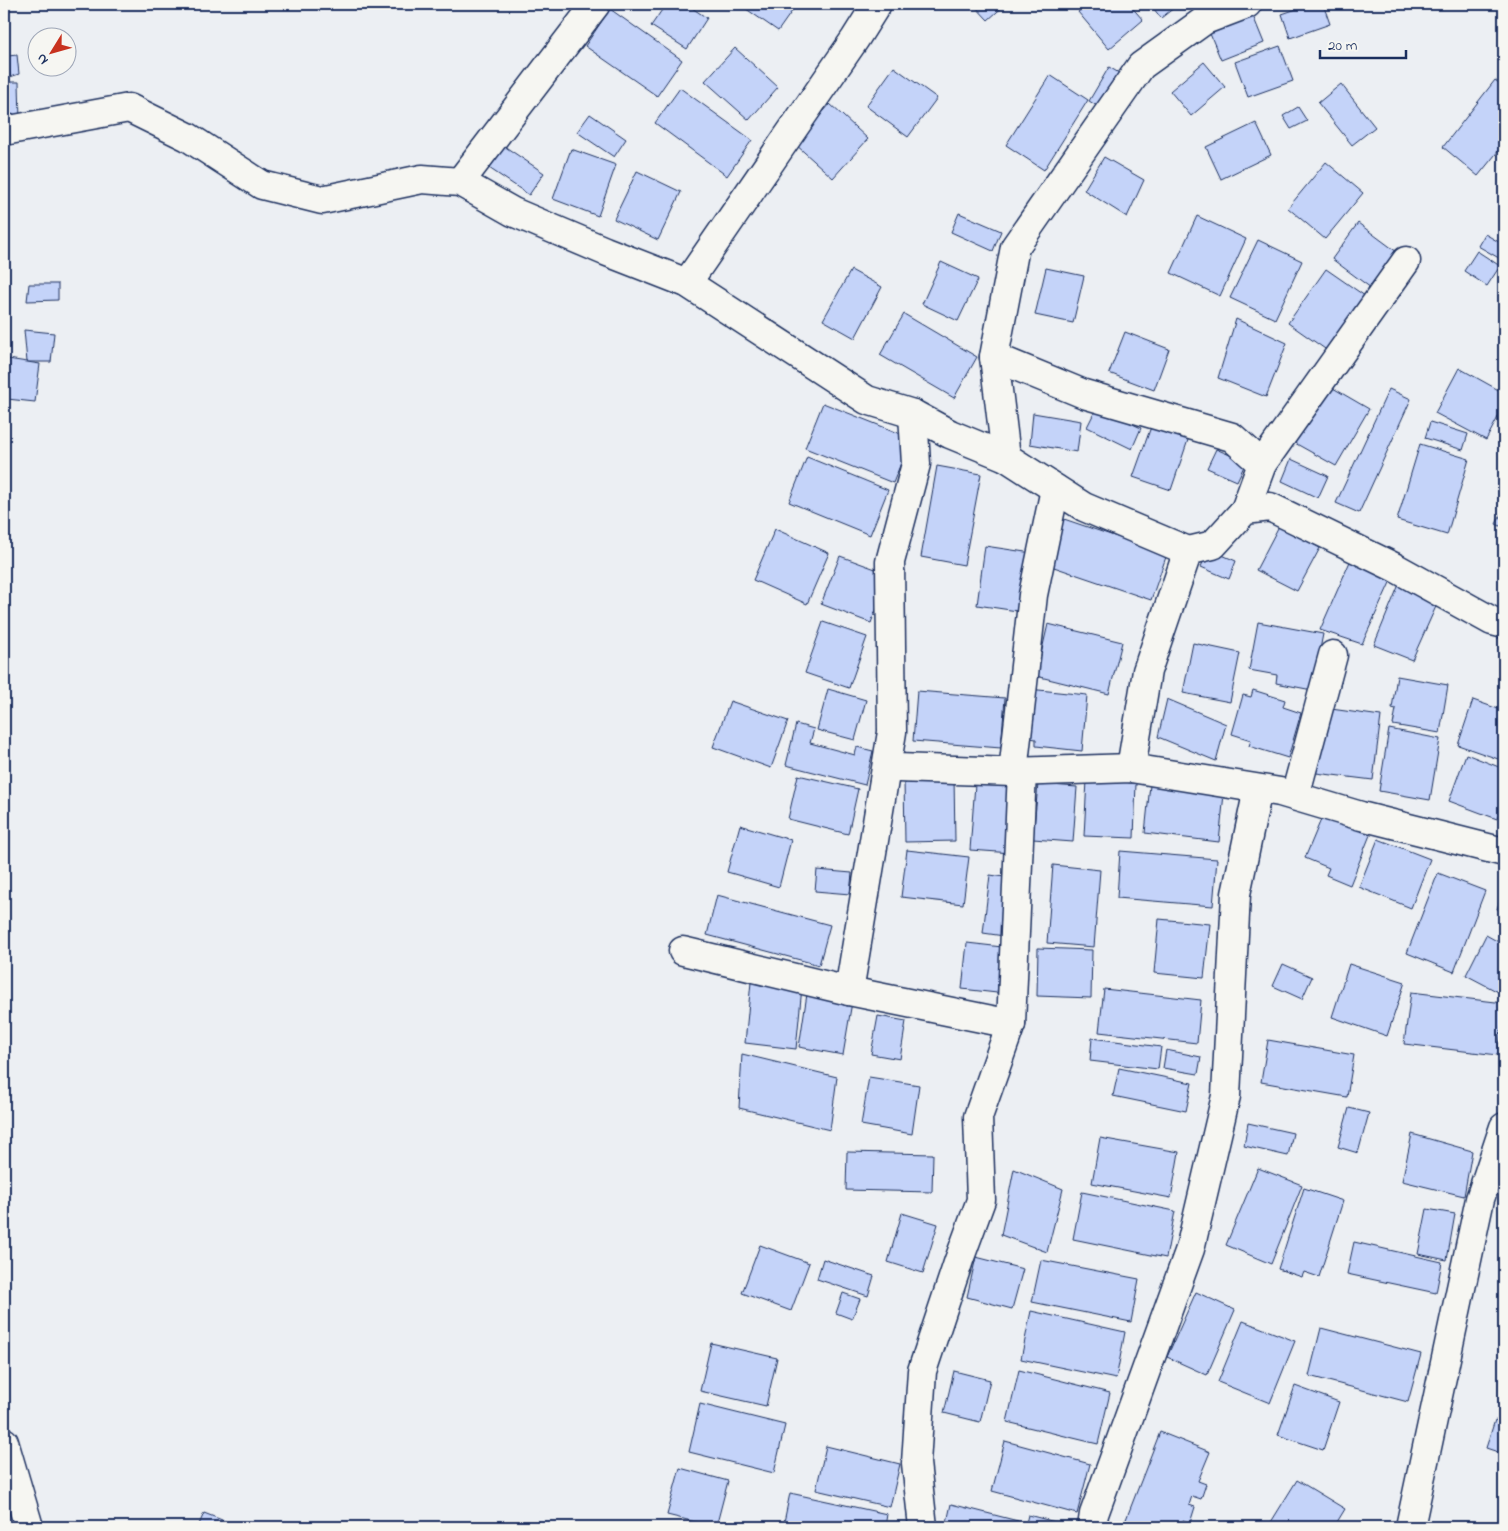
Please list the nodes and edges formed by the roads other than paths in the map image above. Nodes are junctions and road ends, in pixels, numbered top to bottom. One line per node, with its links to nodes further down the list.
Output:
1 (596, 4): 6 (street)
2 (877, 4): 8 (street)
3 (1247, 4): 4 (street)
4 (1203, 12): 9 (street)
5 (4, 131): 6 (street)
6 (460, 182): 8 (street)
7 (1406, 261): 14 (street)
8 (687, 283): 10 (street)
9 (994, 357): 12 (street); 14 (street)
10 (913, 414): 11 (street); 13 (street)
11 (950, 434): 12 (street); 13 (street)
12 (1006, 457): 15 (street)
13 (916, 464): 20 (street)
14 (1262, 464): 16 (street)
15 (1056, 489): 17 (street); 22 (street)
16 (1245, 510): 17 (street); 18 (street)
17 (1188, 551): 21 (street)
18 (1504, 624)
19 (1333, 654): 24 (street)
20 (888, 762): 22 (street); 27 (street)
21 (1131, 768): 22 (street); 23 (street)
22 (1018, 771): 28 (street)
23 (1258, 788): 24 (street); 34 (street)
24 (1295, 796): 25 (street)
25 (1504, 852)
26 (683, 951): 27 (street)
27 (849, 991): 28 (street)
28 (1011, 1024): 33 (street)
29 (1504, 1127): 30 (street)
30 (1492, 1201): 35 (street)
31 (4, 1442): 32 (street)
32 (29, 1527)
33 (923, 1527)
34 (1092, 1527)
35 (1410, 1527)

